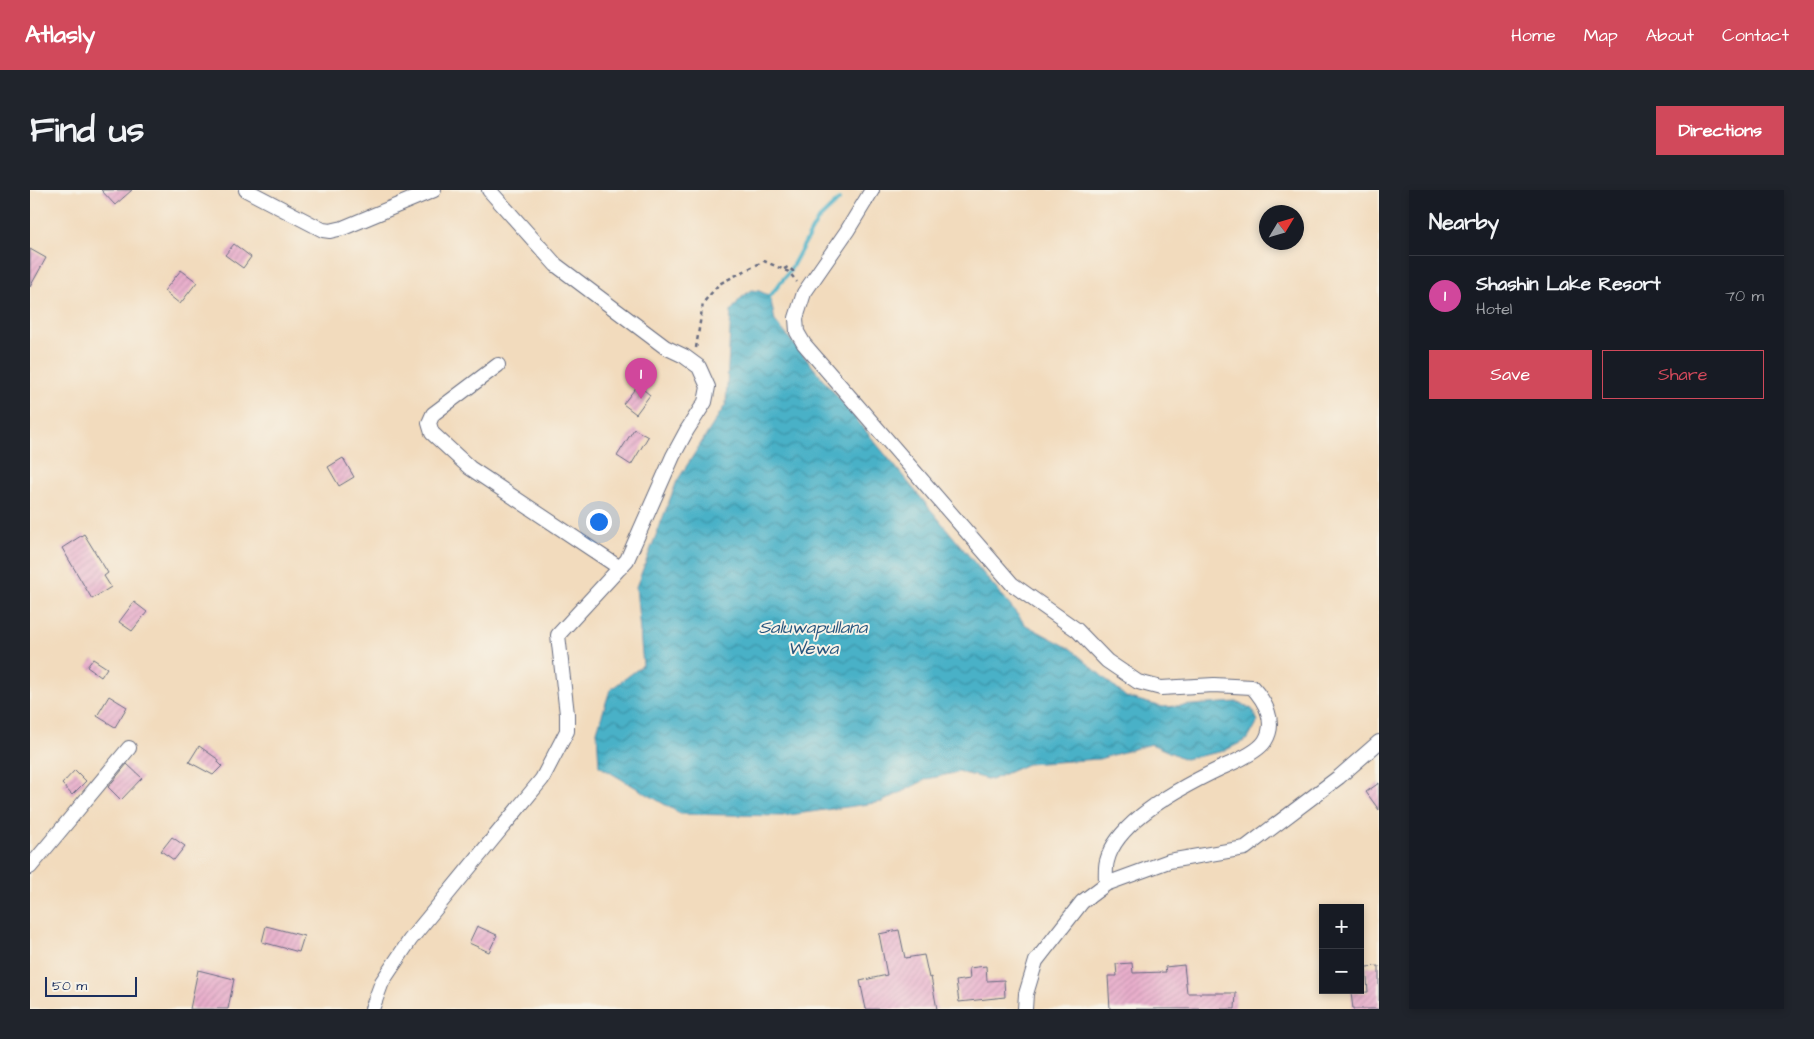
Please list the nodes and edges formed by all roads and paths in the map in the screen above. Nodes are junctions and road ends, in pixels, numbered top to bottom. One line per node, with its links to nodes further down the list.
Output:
1 (246, 190): 2 (street)
2 (434, 190)
3 (489, 190): 7 (street)
4 (872, 190): 5 (street)
5 (804, 292): 7 (path); 12 (street)
6 (498, 365): 8 (street)
7 (699, 367): 8 (street)
8 (620, 568): 13 (street)
9 (1379, 742): 12 (street)
10 (129, 748): 11 (street)
11 (30, 867)
12 (1106, 884): 14 (street)
13 (372, 1009)
14 (1025, 1009)

